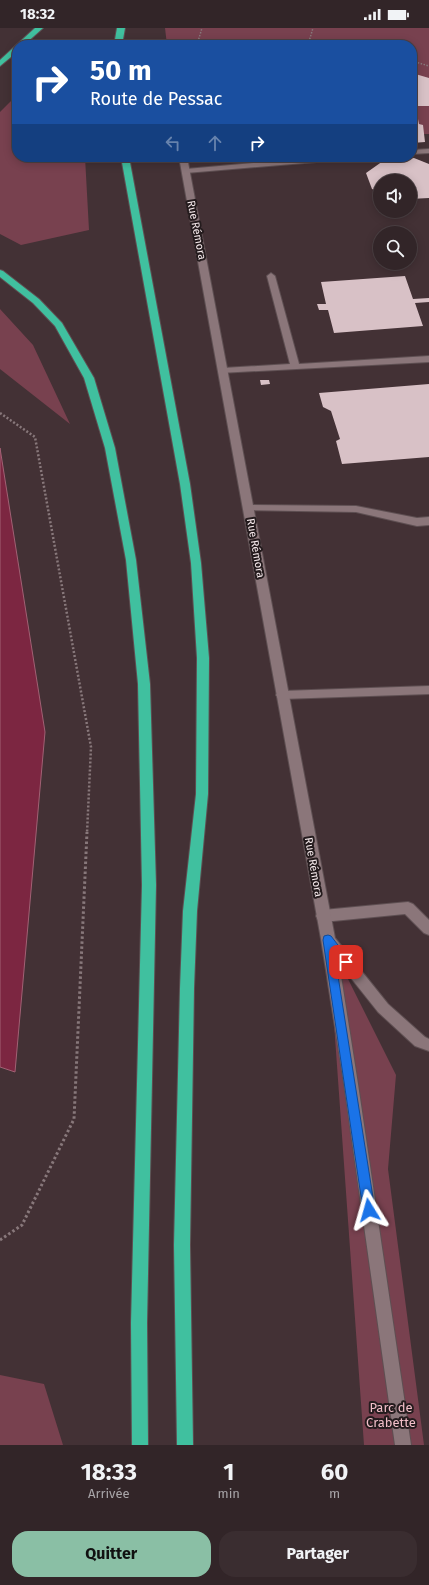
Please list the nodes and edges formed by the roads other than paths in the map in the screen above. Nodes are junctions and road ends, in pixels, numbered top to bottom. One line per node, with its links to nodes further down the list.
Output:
1 (39, 28): 3 (highway)
2 (120, 28): 4 (highway)
3 (26, 40)
4 (119, 40)
5 (12, 53): 6 (highway)
6 (0, 64)
7 (427, 151): 8 (street)
8 (417, 152)
9 (126, 162): 27 (highway)
10 (184, 162): 12 (street, Rue Rémora)
11 (293, 162): 12 (street)
12 (186, 171): 17 (street, Rue Rémora)
13 (0, 273): 26 (highway)
14 (271, 276): 16 (street)
15 (429, 359): 16 (street)
16 (295, 367): 17 (street)
17 (223, 371): 18 (street, Rue Rémora)
18 (248, 508): 19 (street); 21 (street, Rue Rémora)
19 (429, 521)
20 (429, 690): 21 (street)
21 (282, 694): 22 (street, Rue Rémora)
22 (323, 916): 23 (street); 24 (street, Rue Rémora)
23 (429, 930)
24 (328, 940): 25 (street); 28 (street, Rue Rémora)
25 (429, 1045)
26 (140, 1445)
27 (185, 1445)
28 (403, 1445)

